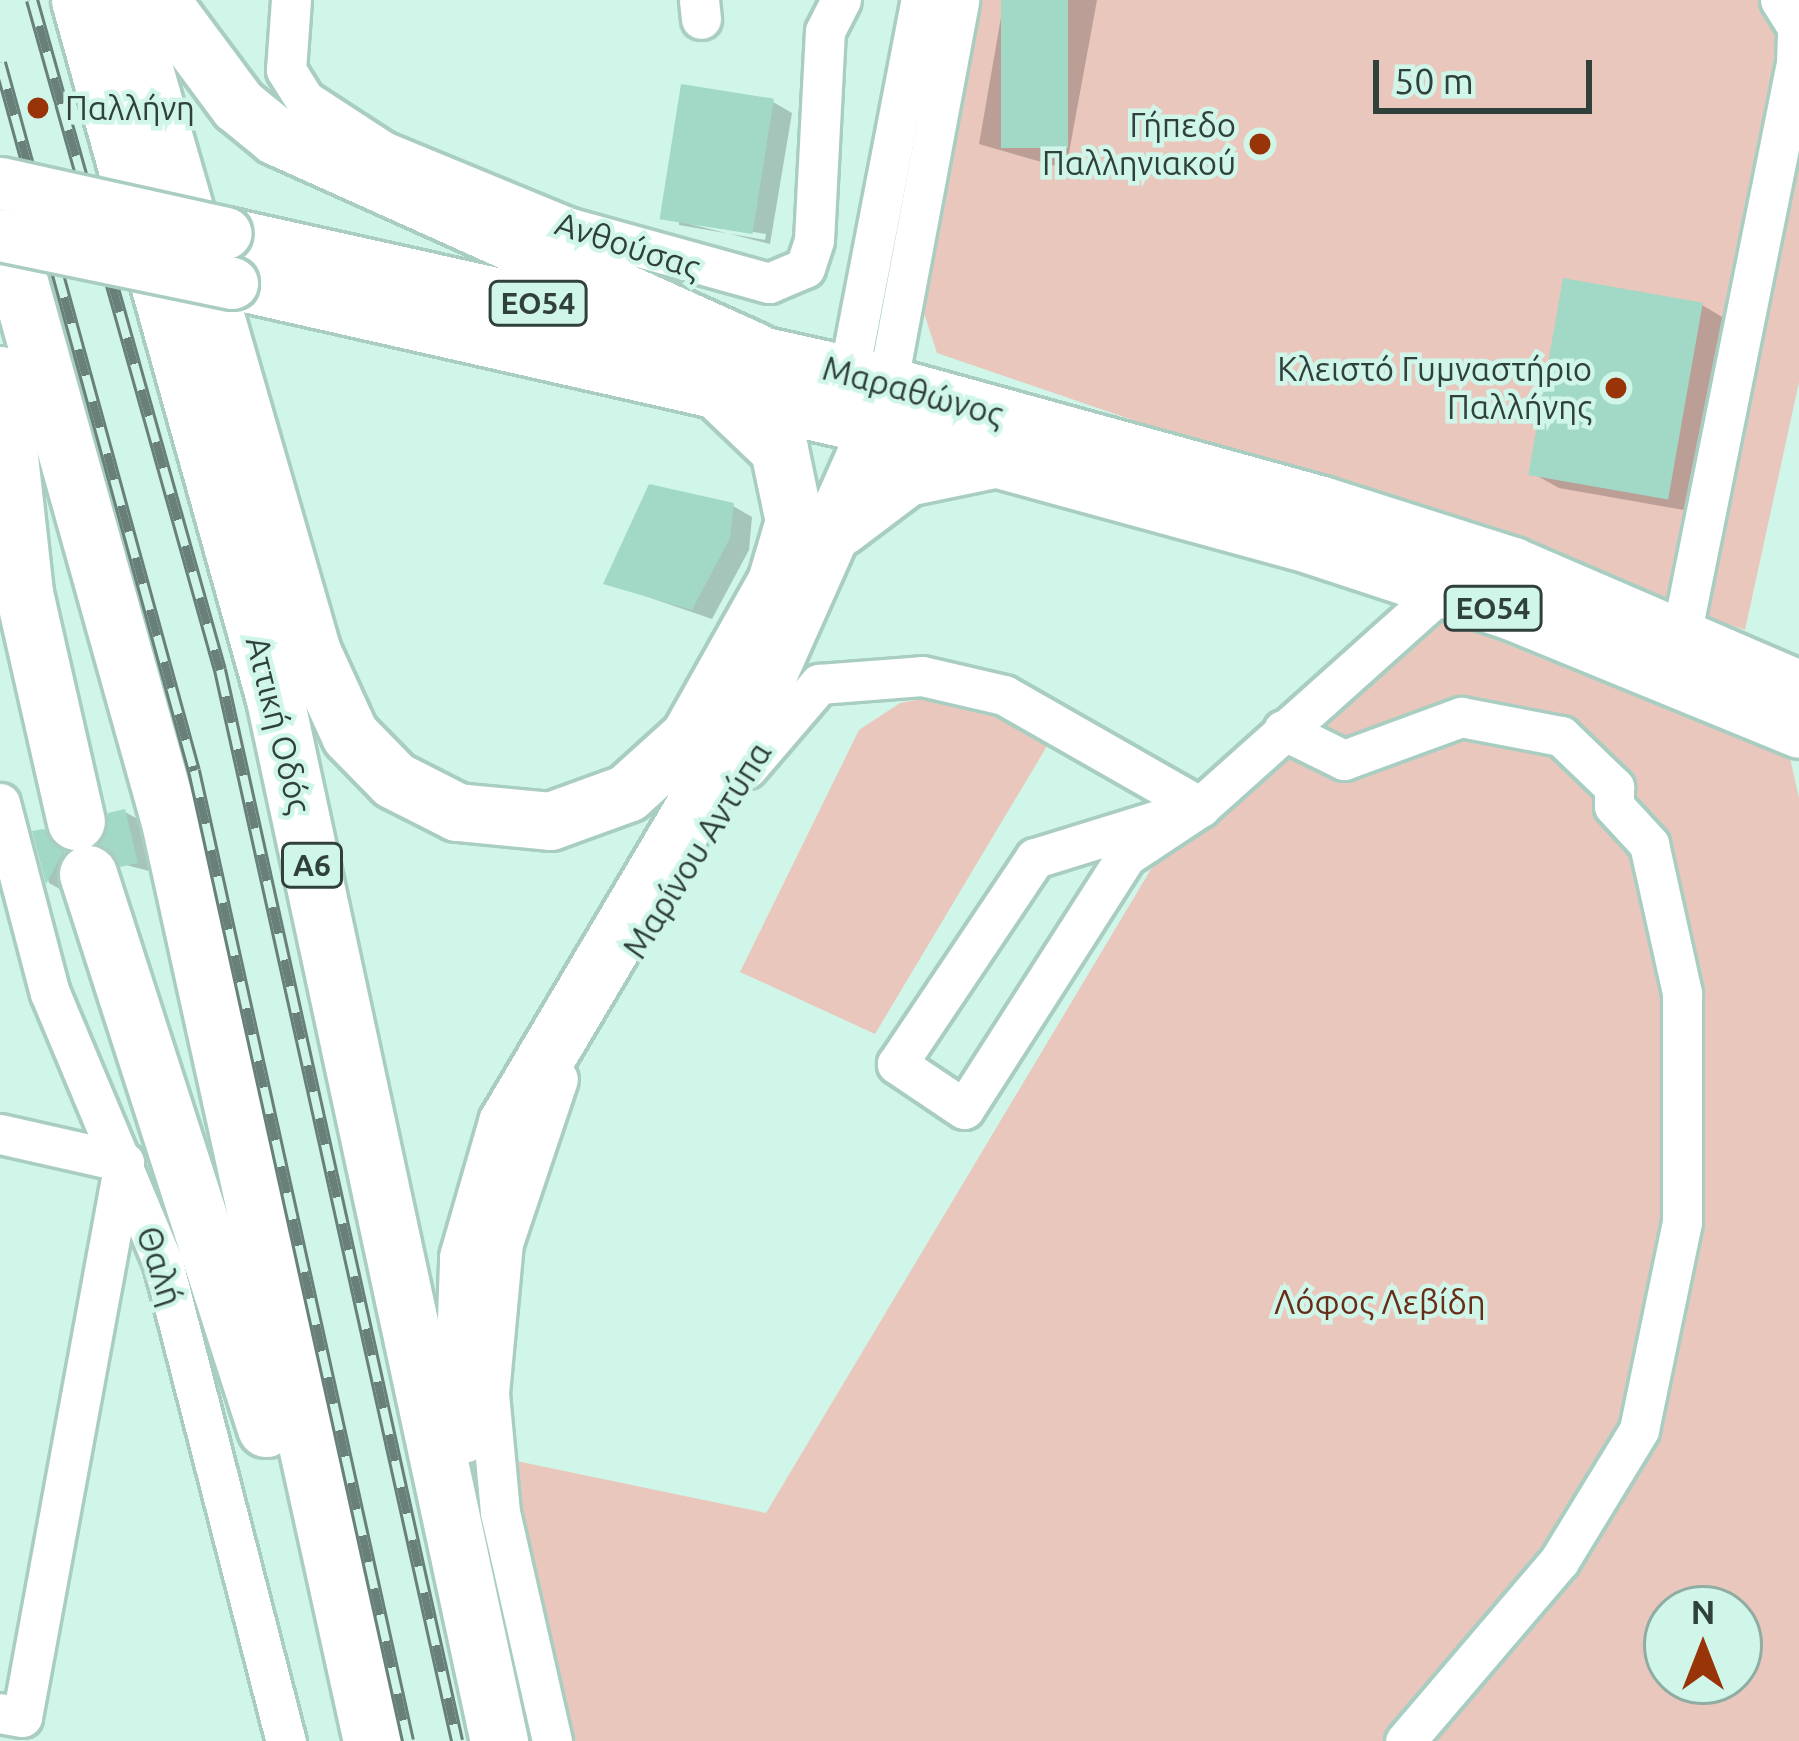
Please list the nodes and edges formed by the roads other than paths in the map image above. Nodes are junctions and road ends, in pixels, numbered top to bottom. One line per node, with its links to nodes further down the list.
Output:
1 (80, 0): 32 (highway, Αττική Οδός / Α6)
2 (124, 0): 13 (highway)
3 (160, 0): 13 (highway)
4 (291, 0): 5 (street, Ανθούσας)
5 (841, 0)
6 (921, 0): 15 (street)
7 (959, 0): 15 (street)
8 (1780, 0): 19 (street)
9 (0, 183): 12 (main road, Μαραθώνος / ΕΟ54, bridge)
10 (0, 214): 31 (highway)
11 (0, 235): 12 (main road, Μαραθώνος / ΕΟ54, bridge)
12 (229, 258): 13 (main road, Μαραθώνος / ΕΟ54)
13 (736, 371): 15 (main road, Μαραθώνος / ΕΟ54)
14 (0, 375): 30 (highway)
15 (864, 401): 16 (main road, Μαραθώνος / ΕΟ54); 17 (highway); 19 (main road, Μαραθώνος / ΕΟ54)
16 (989, 460): 17 (highway); 18 (main road, Μαραθώνος / ΕΟ54)
17 (840, 526): 32 (highway)
18 (1443, 590): 21 (street); 22 (main road, Μαραθώνος / ΕΟ54)
19 (1681, 635): 20 (main road, Μαραθώνος / ΕΟ54)
20 (1799, 686)
21 (1283, 730): 24 (street); 34 (street)
22 (1799, 732)
23 (0, 803): 25 (street, Θαλή)
24 (1200, 807): 24 (street); 33 (street, Μαρίνου Αντύπα)
25 (7, 861): 27 (street, Θαλή)
26 (0, 1134): 27 (street)
27 (124, 1162): 28 (street); 29 (street, Θαλή)
28 (11, 1715)
29 (286, 1741)
30 (344, 1741)
31 (372, 1741)
32 (503, 1741)
33 (552, 1741)
34 (1405, 1741)

